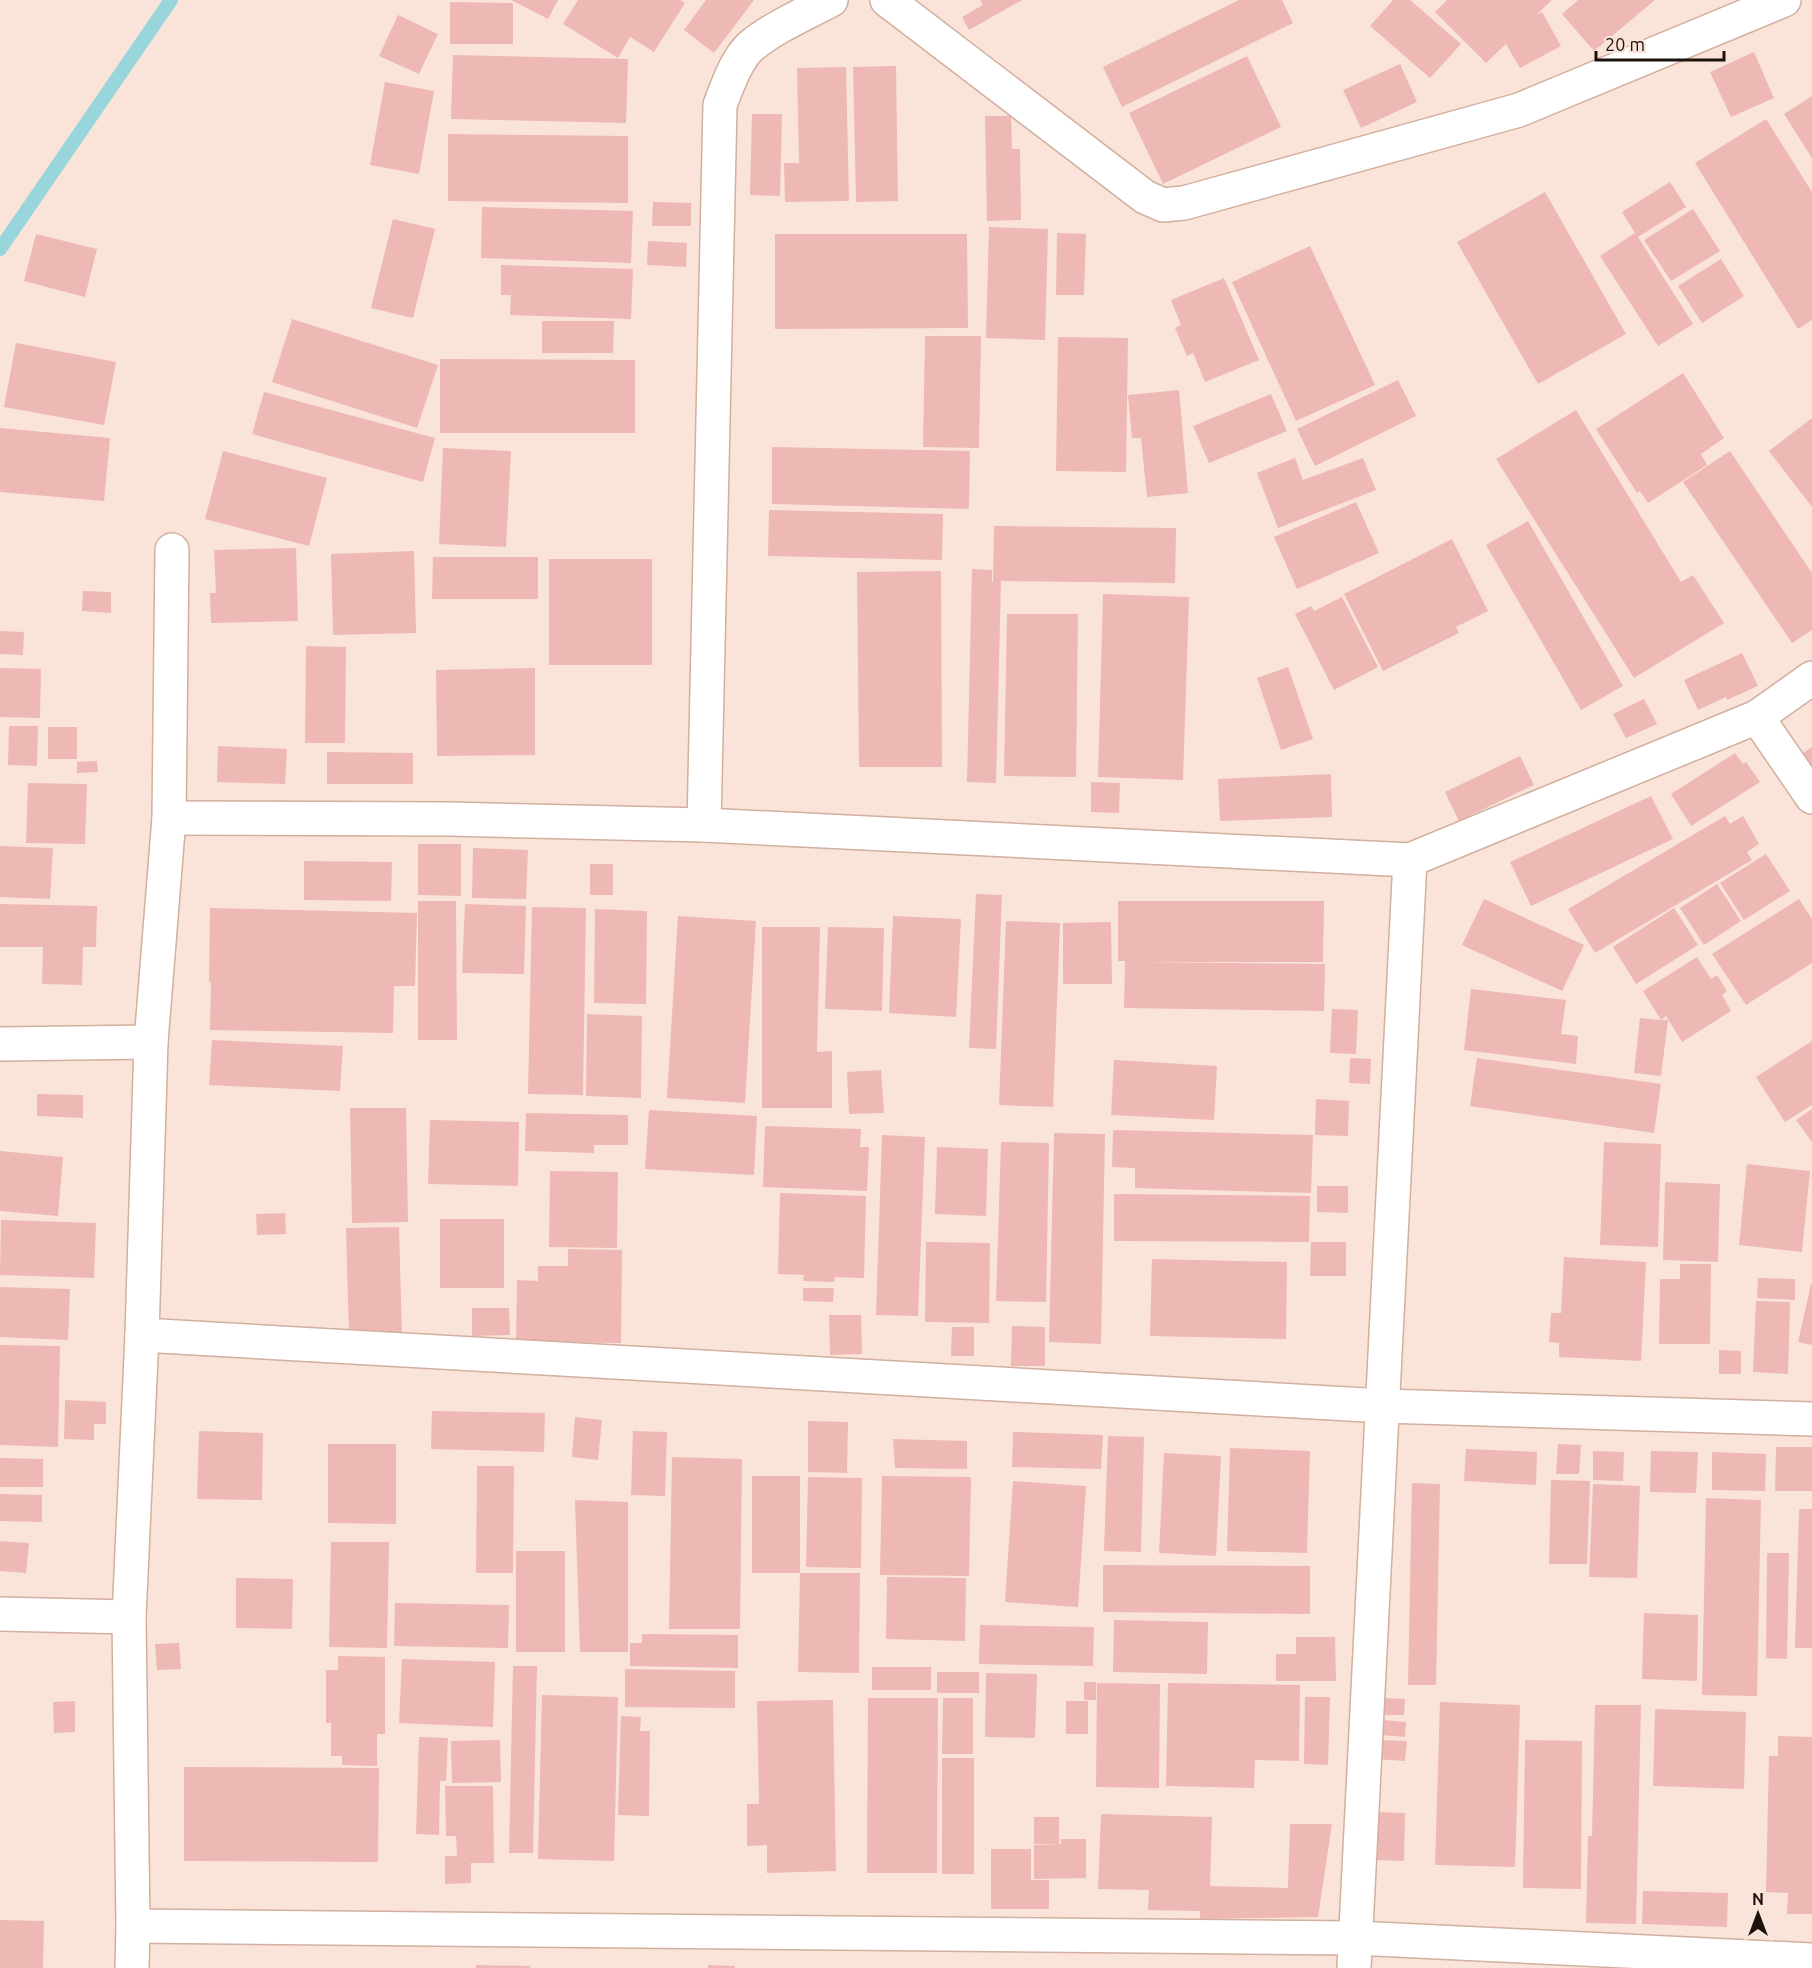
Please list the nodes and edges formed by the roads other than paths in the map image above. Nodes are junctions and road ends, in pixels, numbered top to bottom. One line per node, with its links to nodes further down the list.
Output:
1 (831, 0): 9 (street)
2 (887, 0): 3 (street)
3 (1785, 0)
4 (172, 550): 8 (street)
5 (1812, 678): 6 (street)
6 (1757, 717): 7 (street); 10 (street)
7 (1812, 798)
8 (169, 818): 9 (street); 11 (street)
9 (704, 825): 10 (street)
10 (1410, 860): 14 (street)
11 (151, 1042): 12 (street); 13 (street)
12 (0, 1044)
13 (142, 1335): 14 (street); 17 (street)
14 (1383, 1406): 15 (street); 19 (street)
15 (1812, 1419)
16 (0, 1614): 17 (street)
17 (129, 1617): 18 (street)
18 (133, 1926): 19 (street); 21 (street)
19 (1355, 1953): 20 (street)
20 (1812, 1960)
21 (132, 1968)

